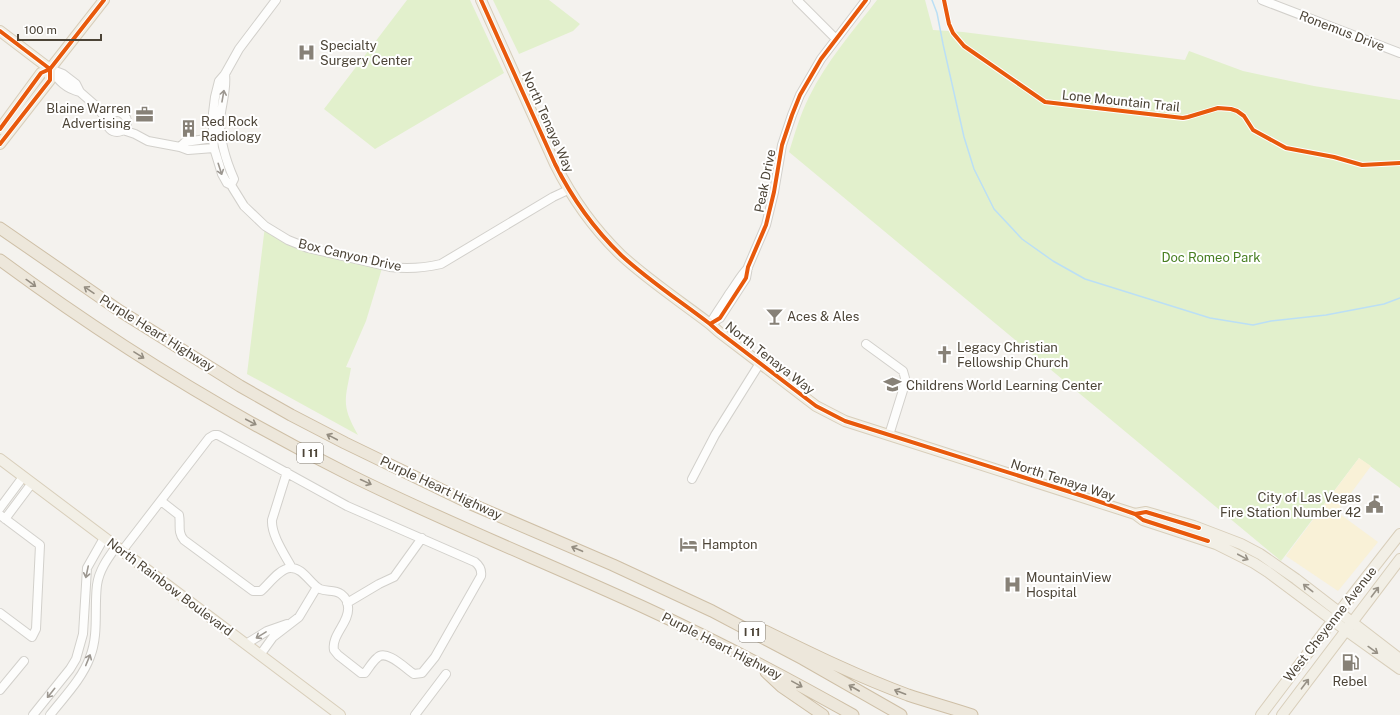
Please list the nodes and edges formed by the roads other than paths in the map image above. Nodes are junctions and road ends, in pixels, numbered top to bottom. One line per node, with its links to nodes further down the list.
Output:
1 (104, 0): 10 (main road)
2 (276, 0): 11 (street, Box Canyon Drive)
3 (481, 0): 22 (main road, North Tenaya Way)
4 (797, 0): 8 (street)
5 (866, 0): 8 (street, Peak Drive)
6 (1262, 0): 9 (street, Ronemus Drive)
7 (0, 32): 10 (main road)
8 (836, 39): 25 (street, Peak Drive)
9 (1400, 53)
10 (50, 69): 12 (street); 16 (main road); 18 (main road)
11 (225, 74): 17 (street, Box Canyon Drive); 21 (street, Box Canyon Drive, one-way to 11)
12 (96, 106): 13 (street); 14 (street)
13 (112, 112): 14 (street); 15 (street)
14 (107, 120): 15 (street)
15 (125, 128): 19 (street)
16 (0, 129)
17 (213, 138): 19 (street); 20 (street, Box Canyon Drive)
18 (0, 144)
19 (180, 147): 20 (street)
20 (214, 148): 21 (street, Box Canyon Drive, one-way to 21)
21 (231, 186): 22 (street, Box Canyon Drive)
22 (568, 190): 25 (main road, North Tenaya Way)
23 (0, 228): 42 (highway, Purple Heart Highway / I 11, one-way to 23)
24 (0, 260): 52 (highway, Purple Heart Highway / I 11, one-way to 52)
25 (710, 324): 27 (main road, North Tenaya Way)
26 (866, 344): 28 (street)
27 (760, 363): 28 (main road, North Tenaya Way); 32 (street)
28 (889, 435): 47 (main road, North Tenaya Way)
29 (0, 459): 31 (main road, North Rainbow Boulevard)
30 (287, 472): 34 (street); 39 (street); 43 (street)
31 (23, 477): 33 (main road, North Rainbow Boulevard); 35 (street)
32 (692, 479)
33 (32, 483): 36 (street); 38 (main road, North Rainbow Boulevard)
34 (160, 501): 40 (street); 43 (street)
35 (0, 508)
36 (3, 517): 46 (street)
37 (1400, 534): 47 (main road, West Cheyenne Avenue)
38 (104, 538): 40 (main road, North Rainbow Boulevard); 58 (street, one-way to 58)
39 (422, 538): 45 (street); 45 (street)
40 (119, 549): 50 (main road, North Rainbow Boulevard); 59 (street, one-way to 40)
41 (1400, 558): 49 (main road, West Cheyenne Avenue, one-way to 41)
42 (613, 565): 64 (highway, Purple Heart Highway / I 11, one-way to 42); 65 (highway, one-way to 42)
43 (292, 568): 44 (street)
44 (317, 587): 45 (street); 48 (street)
45 (347, 603)
46 (0, 613)
47 (1336, 616): 49 (main road, North Tenaya Way); 66 (main road, West Cheyenne Avenue)
48 (295, 621): 50 (street, one-way to 50); 51 (street)
49 (1349, 626): 53 (main road, North Tenaya Way); 55 (main road, North Tenaya Way, one-way to 55); 67 (main road, West Cheyenne Avenue, one-way to 49)
50 (246, 644): 51 (main road, North Rainbow Boulevard)
51 (260, 655): 60 (main road, North Rainbow Boulevard)
52 (750, 659): 62 (highway); 63 (highway, Purple Heart Highway / I 11, one-way to 63)
53 (1400, 659)
54 (24, 661): 57 (street)
55 (1400, 669)
56 (446, 674): 61 (street)
57 (0, 690)
58 (33, 715)
59 (50, 715)
60 (340, 715)
61 (415, 715)
62 (823, 715)
63 (853, 715)
64 (900, 715)
65 (972, 715)
66 (1261, 715)
67 (1282, 715)

